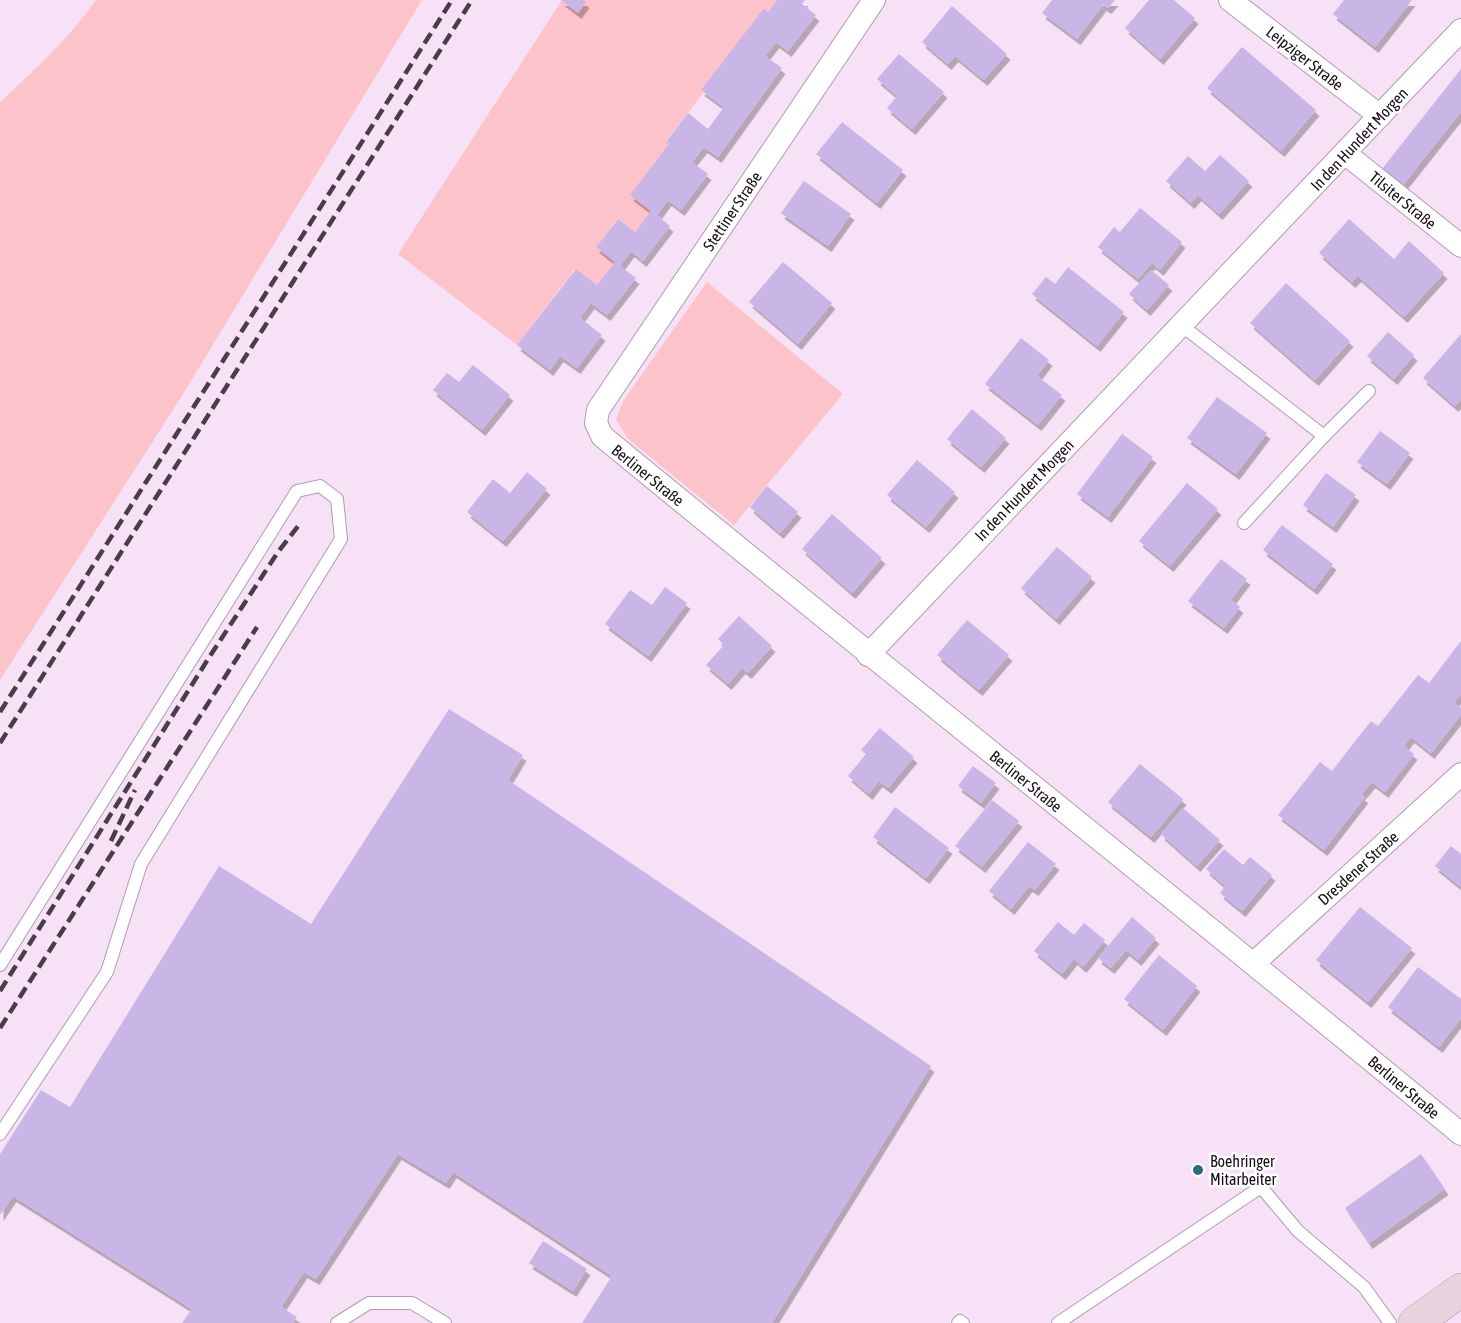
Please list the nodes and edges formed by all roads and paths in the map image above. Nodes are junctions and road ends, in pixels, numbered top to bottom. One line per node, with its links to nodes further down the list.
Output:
1 (873, 0): 9 (street, Stettiner Straße)
2 (1230, 0): 4 (street, Leipziger Straße)
3 (1461, 30): 4 (street, In den Hundert Morgen)
4 (1380, 116): 5 (street, In den Hundert Morgen)
5 (1346, 154): 6 (street, Tilsiter Straße); 7 (street, In den Hundert Morgen)
6 (1461, 246)
7 (1181, 326): 10 (lane); 12 (street, In den Hundert Morgen)
8 (1369, 391): 10 (lane)
9 (596, 423): 12 (street, Berliner Straße)
10 (1324, 436): 11 (lane)
11 (1244, 523)
12 (868, 655): 14 (street, Berliner Straße)
13 (1461, 774): 14 (street, Dresdener Straße)
14 (1254, 963): 17 (street, Berliner Straße)
15 (0, 965): 16 (lane)
16 (0, 1134)
17 (1461, 1134)
18 (1461, 1290): 25 (main road)
19 (337, 1323): 20 (lane)
20 (445, 1323)
21 (958, 1323): 22 (lane)
22 (963, 1323)
23 (1058, 1323): 24 (lane)
24 (1390, 1323)
25 (1415, 1323)

